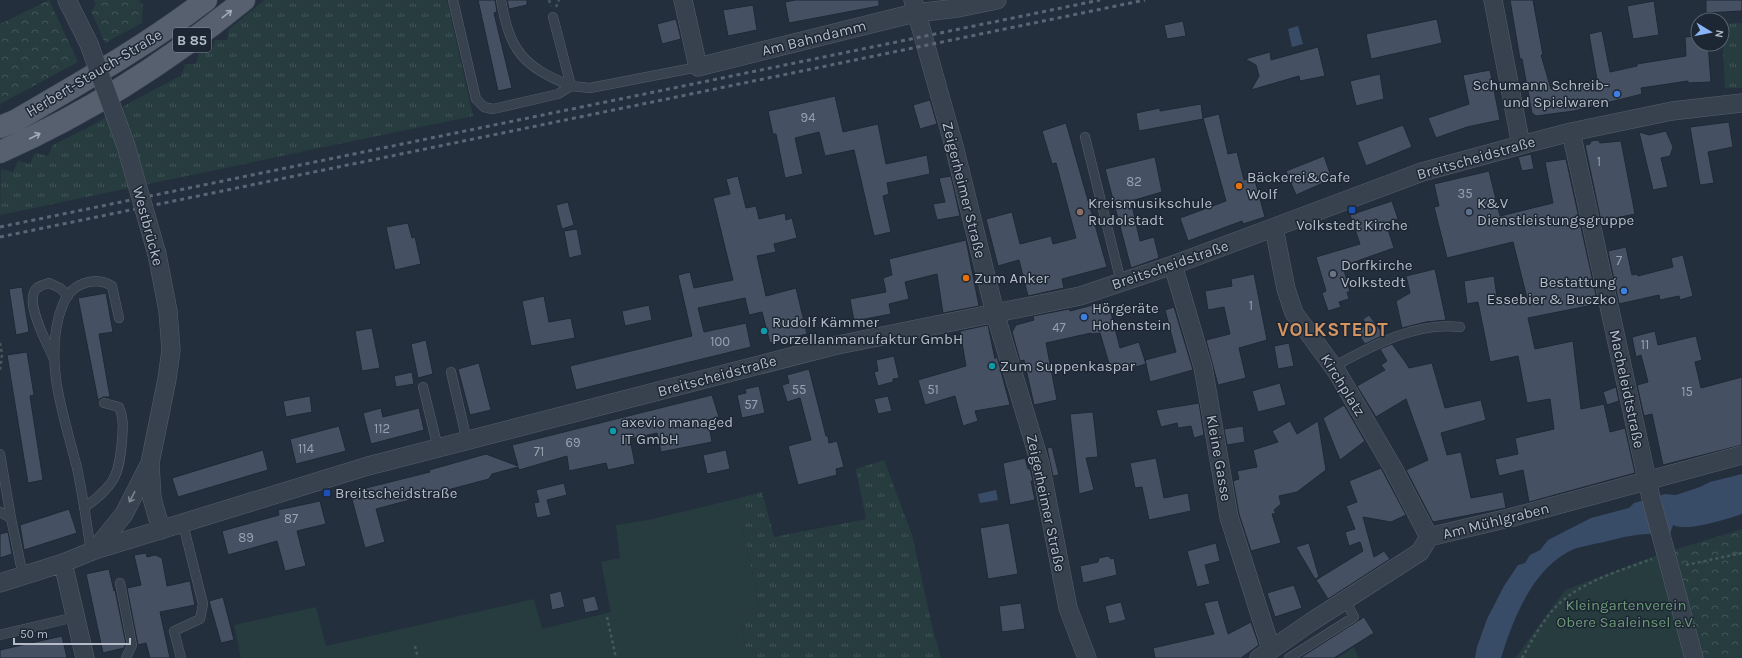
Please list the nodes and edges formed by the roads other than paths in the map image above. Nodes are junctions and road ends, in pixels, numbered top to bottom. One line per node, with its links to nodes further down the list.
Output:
1 (68, 0): 35 (street, Westbrücke, bridge)
2 (206, 0): 14 (main road, Herbert-Stauch-Straße / B 85)
3 (244, 0): 18 (main road, Herbert-Stauch-Straße / B 85, one-way to 3)
4 (453, 0): 12 (lane)
5 (501, 0): 12 (lane)
6 (683, 0): 11 (street)
7 (997, 0): 9 (street, Am Bahndamm)
8 (1494, 0): 17 (street)
9 (914, 7): 11 (street, Am Bahndamm); 23 (street, Zeigerheimer Straße)
10 (553, 17): 12 (lane)
11 (698, 67): 12 (lane)
12 (571, 86)
13 (1742, 103): 15 (street, Breitscheidstraße)
14 (0, 128)
15 (1571, 132): 17 (street, Breitscheidstraße); 36 (street, Macheleidtstraße)
16 (1085, 137): 21 (lane)
17 (1521, 145): 19 (street, Breitscheidstraße)
18 (0, 152)
19 (1274, 228): 20 (street, Breitscheidstraße); 27 (street, Kirchplatz)
20 (1173, 265): 21 (street, Breitscheidstraße); 51 (street, Kleine Gasse)
21 (1121, 282): 23 (street, Breitscheidstraße)
22 (68, 296): 24 (lane); 26 (lane); 26 (lane)
23 (995, 313): 31 (street, Breitscheidstraße); 55 (street, Zeigerheimer Straße)
24 (118, 318)
25 (1460, 327): 27 (lane)
26 (55, 361): 37 (lane)
27 (1333, 368): 42 (street, Kirchplatz)
28 (451, 372): 31 (lane)
29 (423, 388): 32 (lane)
30 (104, 403): 37 (lane)
31 (468, 441): 32 (street, Breitscheidstraße)
32 (438, 448): 40 (street, Breitscheidstraße)
33 (0, 454): 39 (lane)
34 (1742, 455): 36 (street, Am Mühlgraben)
35 (150, 462): 41 (street, Westbrücke); 43 (street, Westbrücke, one-way to 43)
36 (1649, 490): 42 (street, Am Mühlgraben); 57 (street, Macheleidtstraße)
37 (84, 508): 43 (lane)
38 (0, 512): 39 (lane)
39 (11, 518): 45 (lane)
40 (183, 524): 41 (street, Breitscheidstraße); 54 (lane)
41 (161, 530): 43 (street, Breitscheidstraße)
42 (1429, 537): 48 (street, Am Mühlgraben)
43 (94, 551): 44 (street, Breitscheidstraße)
44 (63, 564): 45 (street, Breitscheidstraße); 49 (street)
45 (23, 576): 46 (street, Breitscheidstraße)
46 (0, 583)
47 (120, 584): 53 (lane)
48 (1345, 600): 51 (street, Am Mühlgraben); 56 (lane)
49 (75, 617): 50 (lane); 52 (street)
50 (0, 635)
51 (1267, 655)
52 (85, 658)
53 (126, 658)
54 (181, 658)
55 (1087, 658)
56 (1289, 658)
57 (1694, 658)

